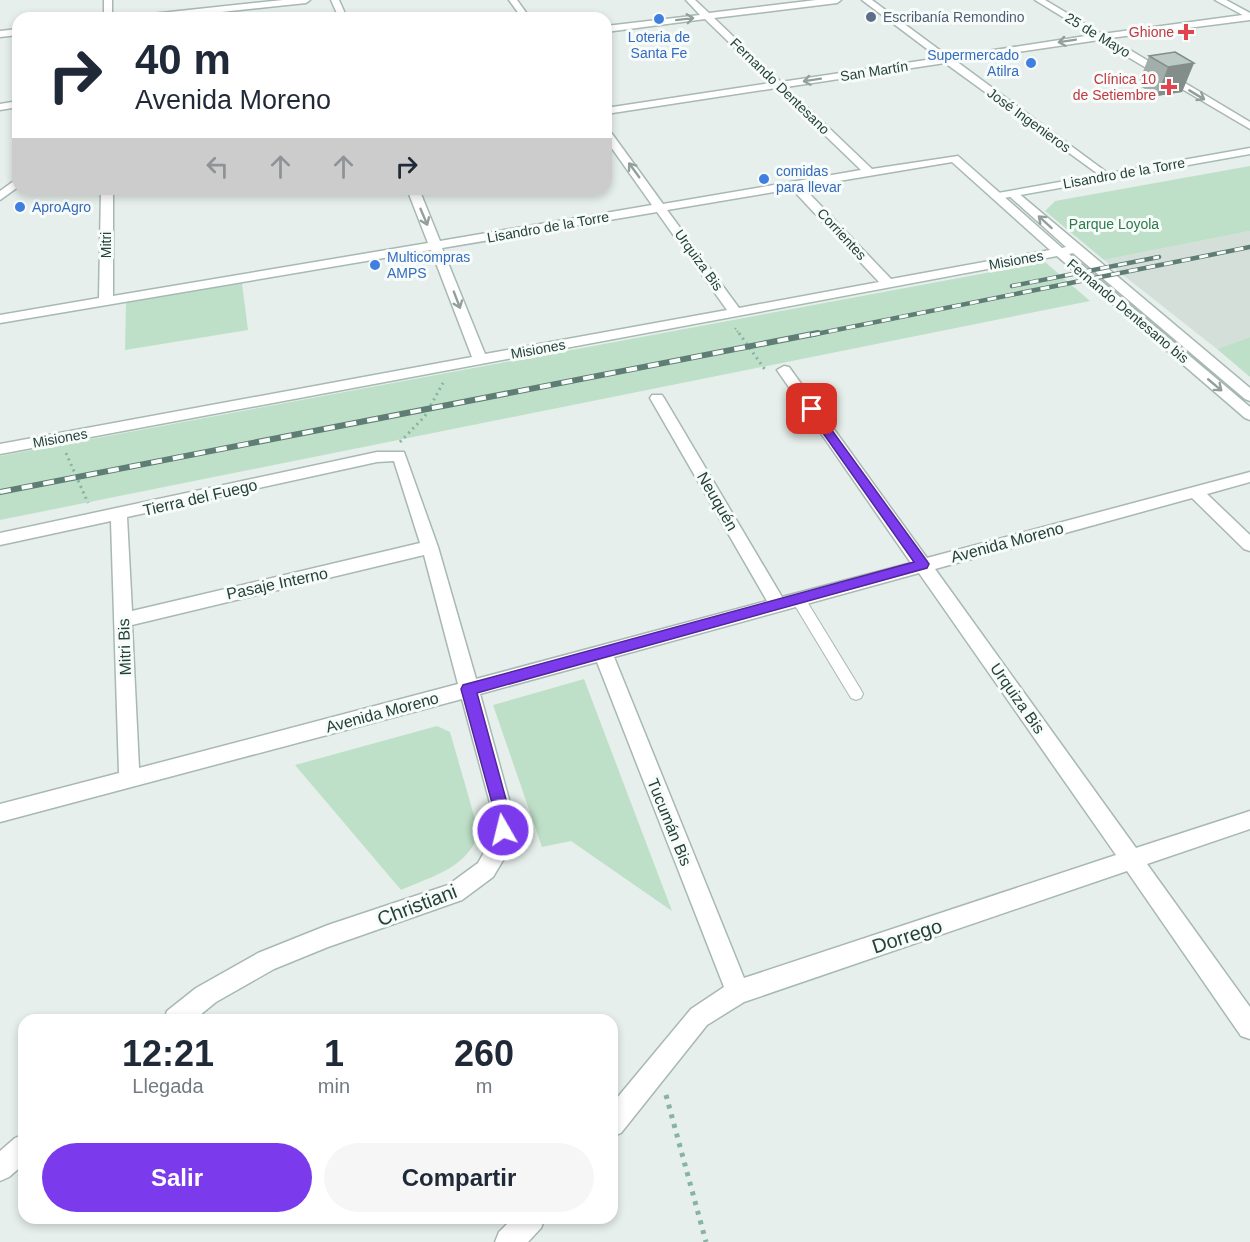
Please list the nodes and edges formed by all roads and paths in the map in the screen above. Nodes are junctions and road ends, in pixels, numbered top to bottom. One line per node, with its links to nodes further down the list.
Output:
1 (306, 0): 9 (street)
2 (690, 0): 10 (street, Fernando Dentesano)
3 (837, 0): 10 (street)
4 (866, 0): 14 (street, José Ingenieros)
5 (1039, 0): 13 (street, 25 de Mayo)
6 (1219, 0): 11 (street)
7 (1234, 0): 8 (street)
8 (1250, 8)
9 (197, 12)
10 (707, 16): 12 (street, one-way to 10); 15 (street, Fernando Dentesano)
11 (1250, 16): 13 (street, San Martín)
12 (612, 28)
13 (1100, 37): 14 (street, San Martín, one-way to 14); 17 (street, 25 de Mayo, one-way to 17)
14 (946, 60): 15 (street, San Martín, one-way to 15); 22 (street, José Ingenieros)
15 (779, 86): 16 (street, San Martín); 21 (street, Fernando Dentesano)
16 (612, 110)
17 (1250, 126)
18 (612, 141): 32 (street, Urquiza Bis, one-way to 18)
19 (1250, 151): 22 (street, Lisandro de la Torre)
20 (1250, 162): 30 (street, Lisandro de la Torre)
21 (869, 172): 23 (street, Lisandro de la Torre); 28 (street, Lisandro de la Torre)
22 (1105, 176): 25 (street, Lisandro de la Torre)
23 (795, 185): 32 (street, Lisandro de la Torre); 36 (street, Corrientes)
24 (12, 186): 29 (street)
25 (1013, 194): 28 (street, Lisandro de la Torre); 30 (street, Fernando Dentesano bis)
26 (107, 195): 37 (street, Mitri)
27 (415, 195): 33 (street, one-way to 33)
28 (998, 196): 31 (street)
29 (0, 197)
30 (1024, 203): 31 (street, Lisandro de la Torre); 34 (street, Fernando Dentesano bis, one-way to 30)
31 (1007, 206): 35 (street, Fernando Dentesano bis)
32 (661, 207): 33 (street, Lisandro de la Torre); 38 (street, Urquiza Bis)
33 (436, 245): 37 (street, Lisandro de la Torre); 40 (street, one-way to 40)
34 (1076, 249): 35 (street, Misiones); 43 (street, Fernando Dentesano bis)
35 (1059, 252): 36 (street, Misiones); 45 (street, Fernando Dentesano bis, one-way to 45)
36 (888, 284): 38 (street, Misiones)
37 (106, 301): 39 (street, Lisandro de la Torre)
38 (731, 314): 40 (street, Misiones); 42 (path)
39 (0, 319)
40 (480, 360): 41 (street, Misiones)
41 (446, 366): 46 (street, Misiones); 48 (path)
42 (776, 372): 56 (street, Urquiza Bis)
43 (1250, 396)
44 (657, 398): 58 (street, Neuquén)
45 (1250, 415)
46 (60, 438): 47 (street, Misiones); 52 (path)
47 (0, 449)
48 (399, 456): 51 (street, Tierra del Fuego); 55 (street)
49 (1250, 477): 50 (street, Avenida Moreno)
50 (1195, 492): 54 (street); 56 (street, Avenida Moreno)
51 (119, 515): 52 (street, Tierra del Fuego); 59 (street, Mitri Bis)
52 (97, 520): 53 (street, Tierra del Fuego)
53 (0, 539)
54 (1250, 545)
55 (430, 547): 59 (street, Pasaje Interno); 61 (street)
56 (923, 564): 57 (street, Avenida Moreno); 66 (street, Urquiza Bis)
57 (798, 599): 58 (street, Avenida Moreno); 62 (lane)
58 (778, 605): 60 (street, Avenida Moreno)
59 (123, 620): 63 (street, Mitri Bis)
60 (603, 653): 61 (street, Avenida Moreno); 67 (street, Tucumán Bis)
61 (468, 689): 63 (street, Avenida Moreno); 68 (street, Christiani)
62 (856, 694)
63 (129, 780): 64 (street, Avenida Moreno)
64 (0, 813)
65 (1250, 820): 66 (street, Dorrego)
66 (1133, 861): 67 (street, Dorrego); 69 (street, Urquiza Bis)
67 (738, 992): 70 (street, Dorrego)
68 (183, 1014)
69 (1250, 1028)
70 (659, 1068): 71 (street, Dorrego); 76 (path)
71 (618, 1117)
72 (18, 1153): 73 (street)
73 (0, 1168)
74 (526, 1224): 75 (street)
75 (509, 1242)
76 (706, 1242)

